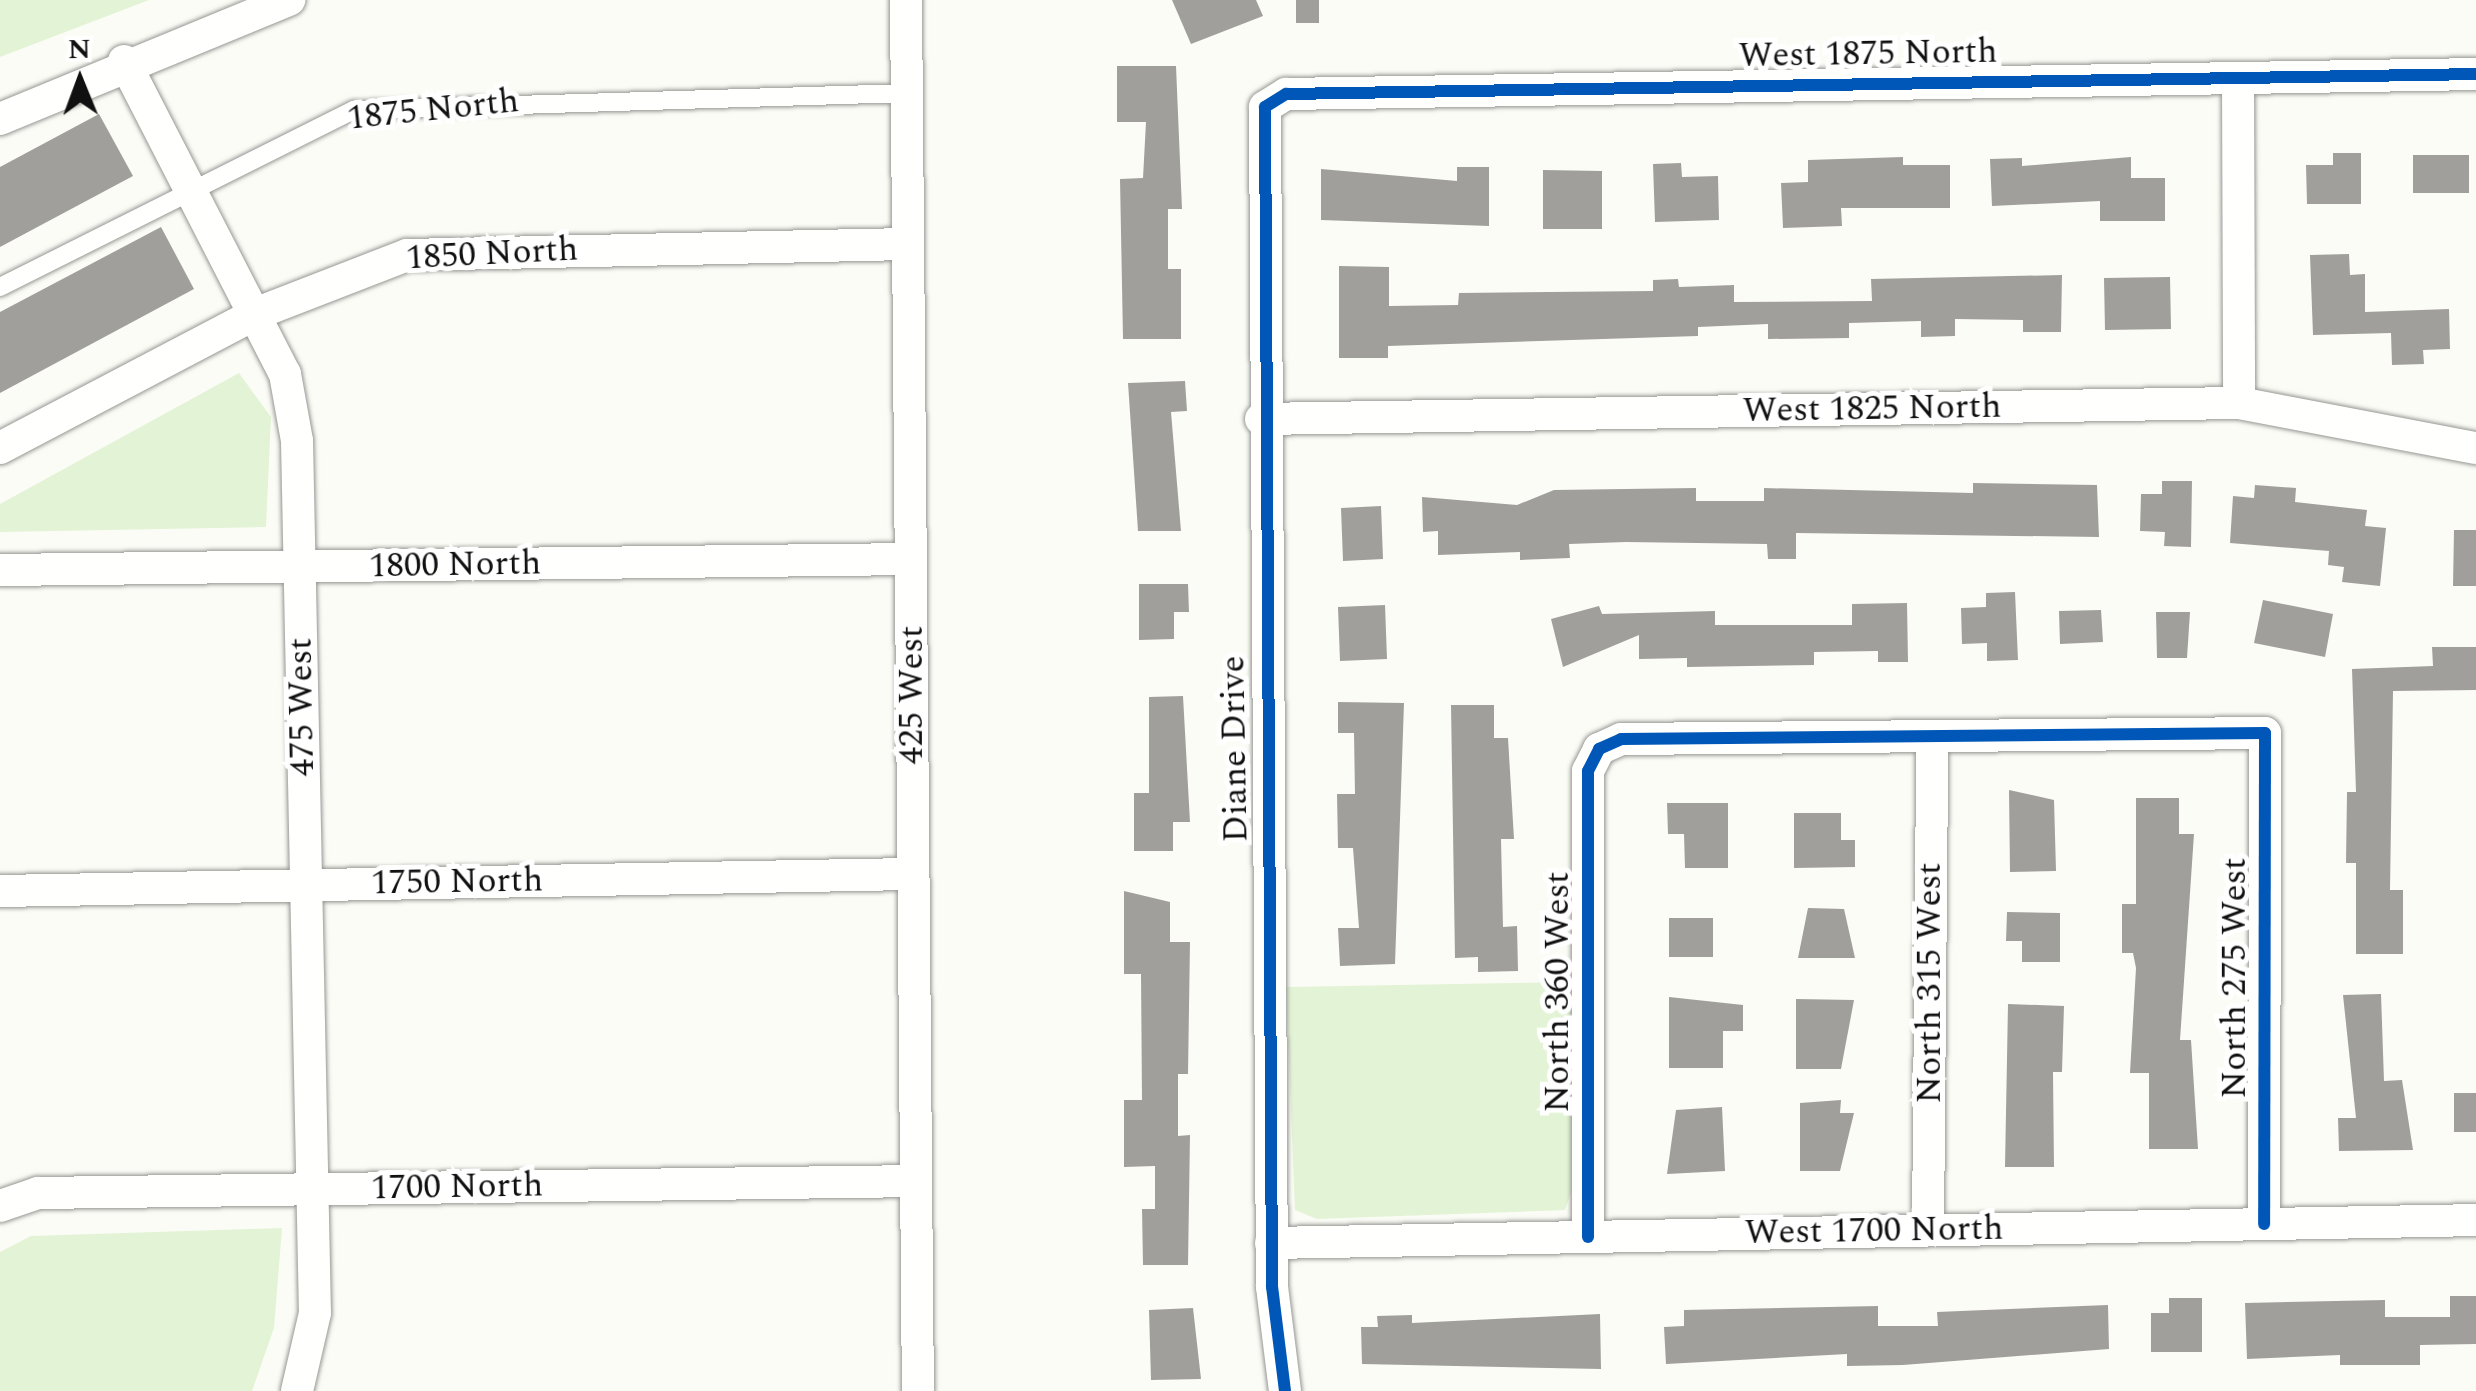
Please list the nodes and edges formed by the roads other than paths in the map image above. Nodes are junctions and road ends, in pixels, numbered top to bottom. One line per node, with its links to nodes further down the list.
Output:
1 (289, 0): 3 (street)
2 (906, 0): 6 (street, 425 West)
3 (124, 62): 8 (street); 9 (street, 475 West)
4 (2476, 74): 5 (street, West 1875 North)
5 (2238, 78): 7 (street, West 1875 North); 13 (street)
6 (906, 94): 9 (lane, 1875 North); 10 (street, 425 West)
7 (1265, 107): 14 (street, Diane Drive)
8 (0, 119)
9 (190, 190): 11 (lane, 1875 North); 12 (street, 475 West)
10 (908, 244): 12 (street, 1850 North); 17 (street, 425 West)
11 (0, 288)
12 (256, 314): 15 (street, 1850 North); 18 (street, 475 West)
13 (2239, 402): 14 (street, West 1825 North); 16 (street, West 1825 North)
14 (1261, 419): 31 (street, Diane Drive)
15 (0, 448)
16 (2476, 448)
17 (910, 560): 18 (street, 1800 North); 21 (street, 425 West)
18 (300, 566): 19 (street, 1800 North); 22 (street, 475 West)
19 (0, 570)
20 (1932, 736): 28 (street, North 275 West); 29 (street, North 315 West); 30 (street, North 360 West)
21 (913, 874): 22 (street, 1750 North); 24 (street, 425 West)
22 (306, 885): 23 (street, 1750 North); 25 (street, 475 West)
23 (0, 891)
24 (916, 1181): 25 (street, 1700 North); 33 (street, 425 West)
25 (312, 1189): 26 (street, 1700 North); 32 (street, 475 West)
26 (0, 1206)
27 (2476, 1220): 28 (street, West 1700 North)
28 (2264, 1224): 29 (street, West 1700 North)
29 (1928, 1230): 30 (street, West 1700 North)
30 (1588, 1237): 31 (street, West 1700 North)
31 (1272, 1243): 34 (street, Diane Drive)
32 (297, 1391)
33 (918, 1391)
34 (1285, 1391)

